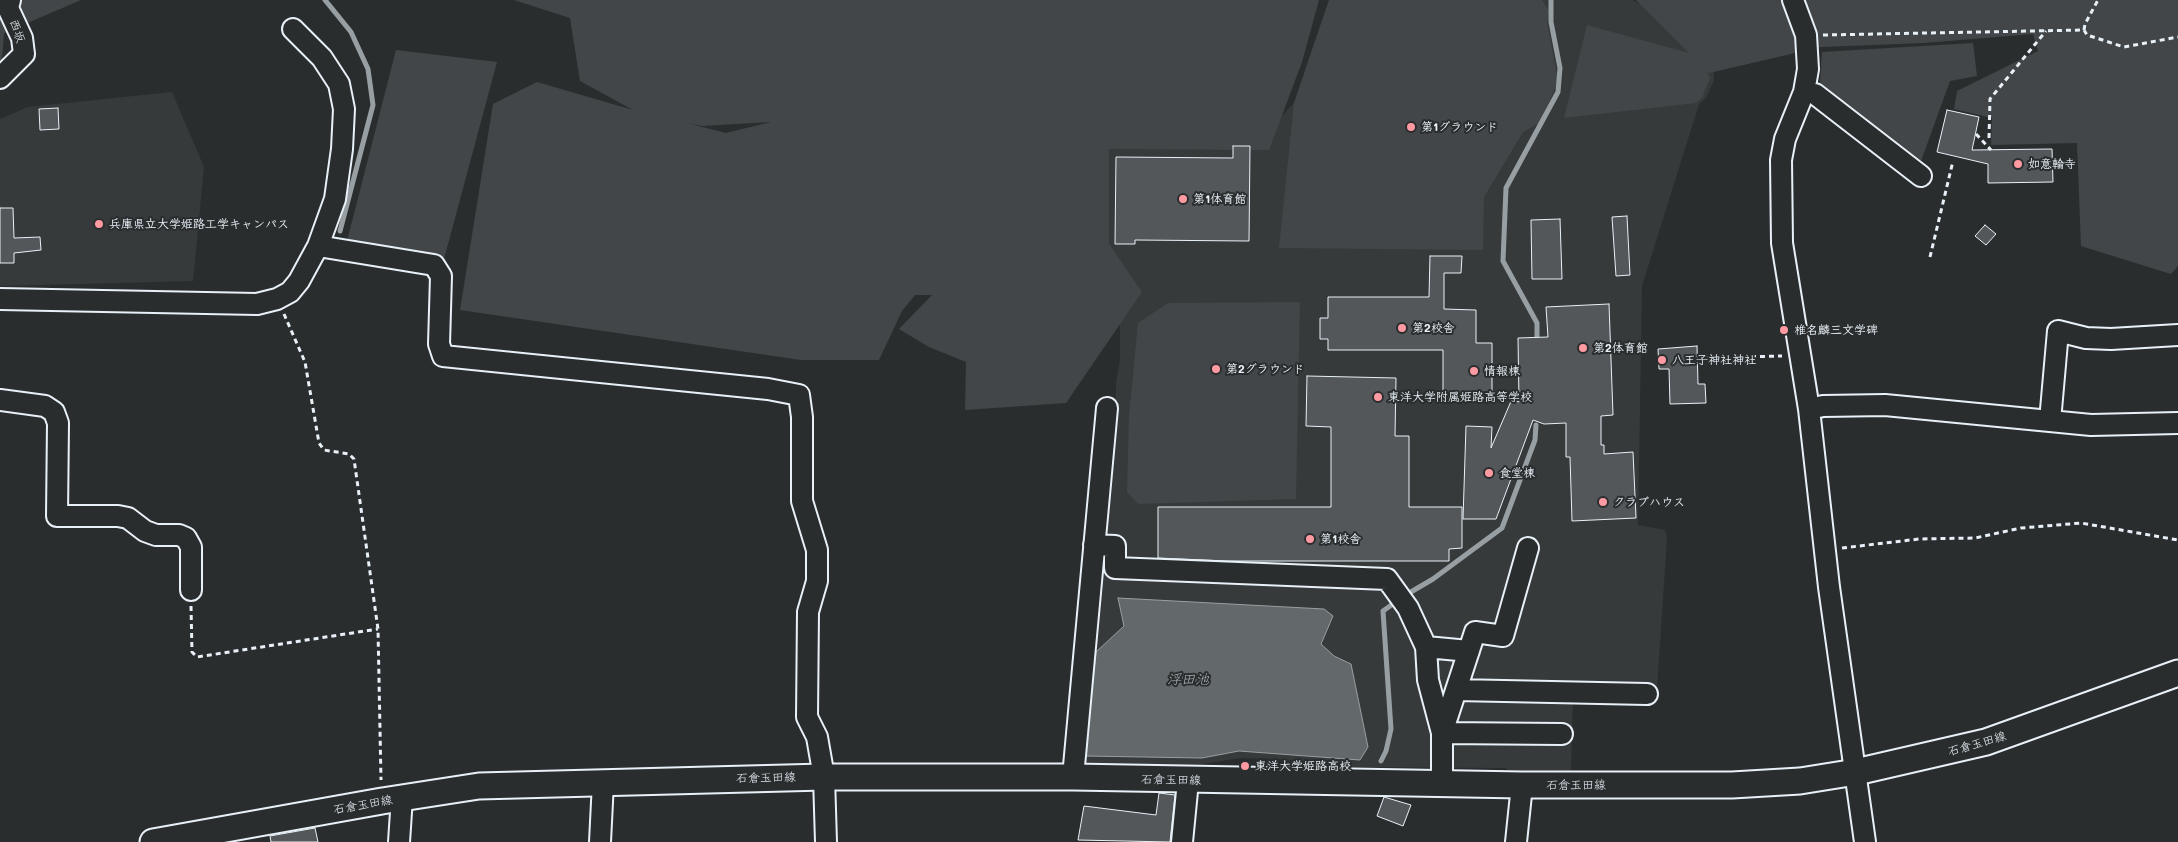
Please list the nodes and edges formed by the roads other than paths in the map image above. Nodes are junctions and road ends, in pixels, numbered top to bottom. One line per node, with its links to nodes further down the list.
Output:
1 (10, 0): 4 (street, 西坂)
2 (1793, 0): 5 (street)
3 (293, 30): 7 (street)
4 (0, 78)
5 (1804, 92): 6 (street); 12 (street)
6 (1921, 176)
7 (318, 246): 8 (street); 26 (street)
8 (0, 299)
9 (2178, 335): 13 (street)
10 (0, 400): 17 (street)
11 (1107, 408): 15 (street)
12 (1809, 409): 13 (street); 25 (street)
13 (2050, 421): 14 (street)
14 (2178, 423)
15 (1094, 545): 18 (street); 27 (street)
16 (1528, 548): 19 (street)
17 (191, 590)
18 (1426, 647): 19 (street); 23 (street)
19 (1469, 651): 21 (street)
20 (2176, 678): 25 (main road, 石倉玉田線)
21 (1456, 690): 22 (street); 23 (street)
22 (1648, 694)
23 (1442, 733): 24 (street); 30 (street)
24 (1562, 734)
25 (1856, 772): 31 (main road, 石倉玉田線); 39 (street)
26 (824, 777): 27 (main road, 石倉玉田線); 29 (main road, 石倉玉田線); 36 (street)
27 (1072, 777): 28 (main road, 石倉玉田線)
28 (1188, 781): 30 (main road, 石倉玉田線); 37 (street)
29 (603, 782): 32 (main road, 石倉玉田線); 35 (street)
30 (1442, 784): 31 (main road, 石倉玉田線)
31 (1522, 785): 38 (street)
32 (392, 799): 33 (main road, 石倉玉田線); 34 (street)
33 (153, 842)
34 (399, 842)
35 (600, 842)
36 (826, 842)
37 (1182, 842)
38 (1516, 842)
39 (1865, 842)

